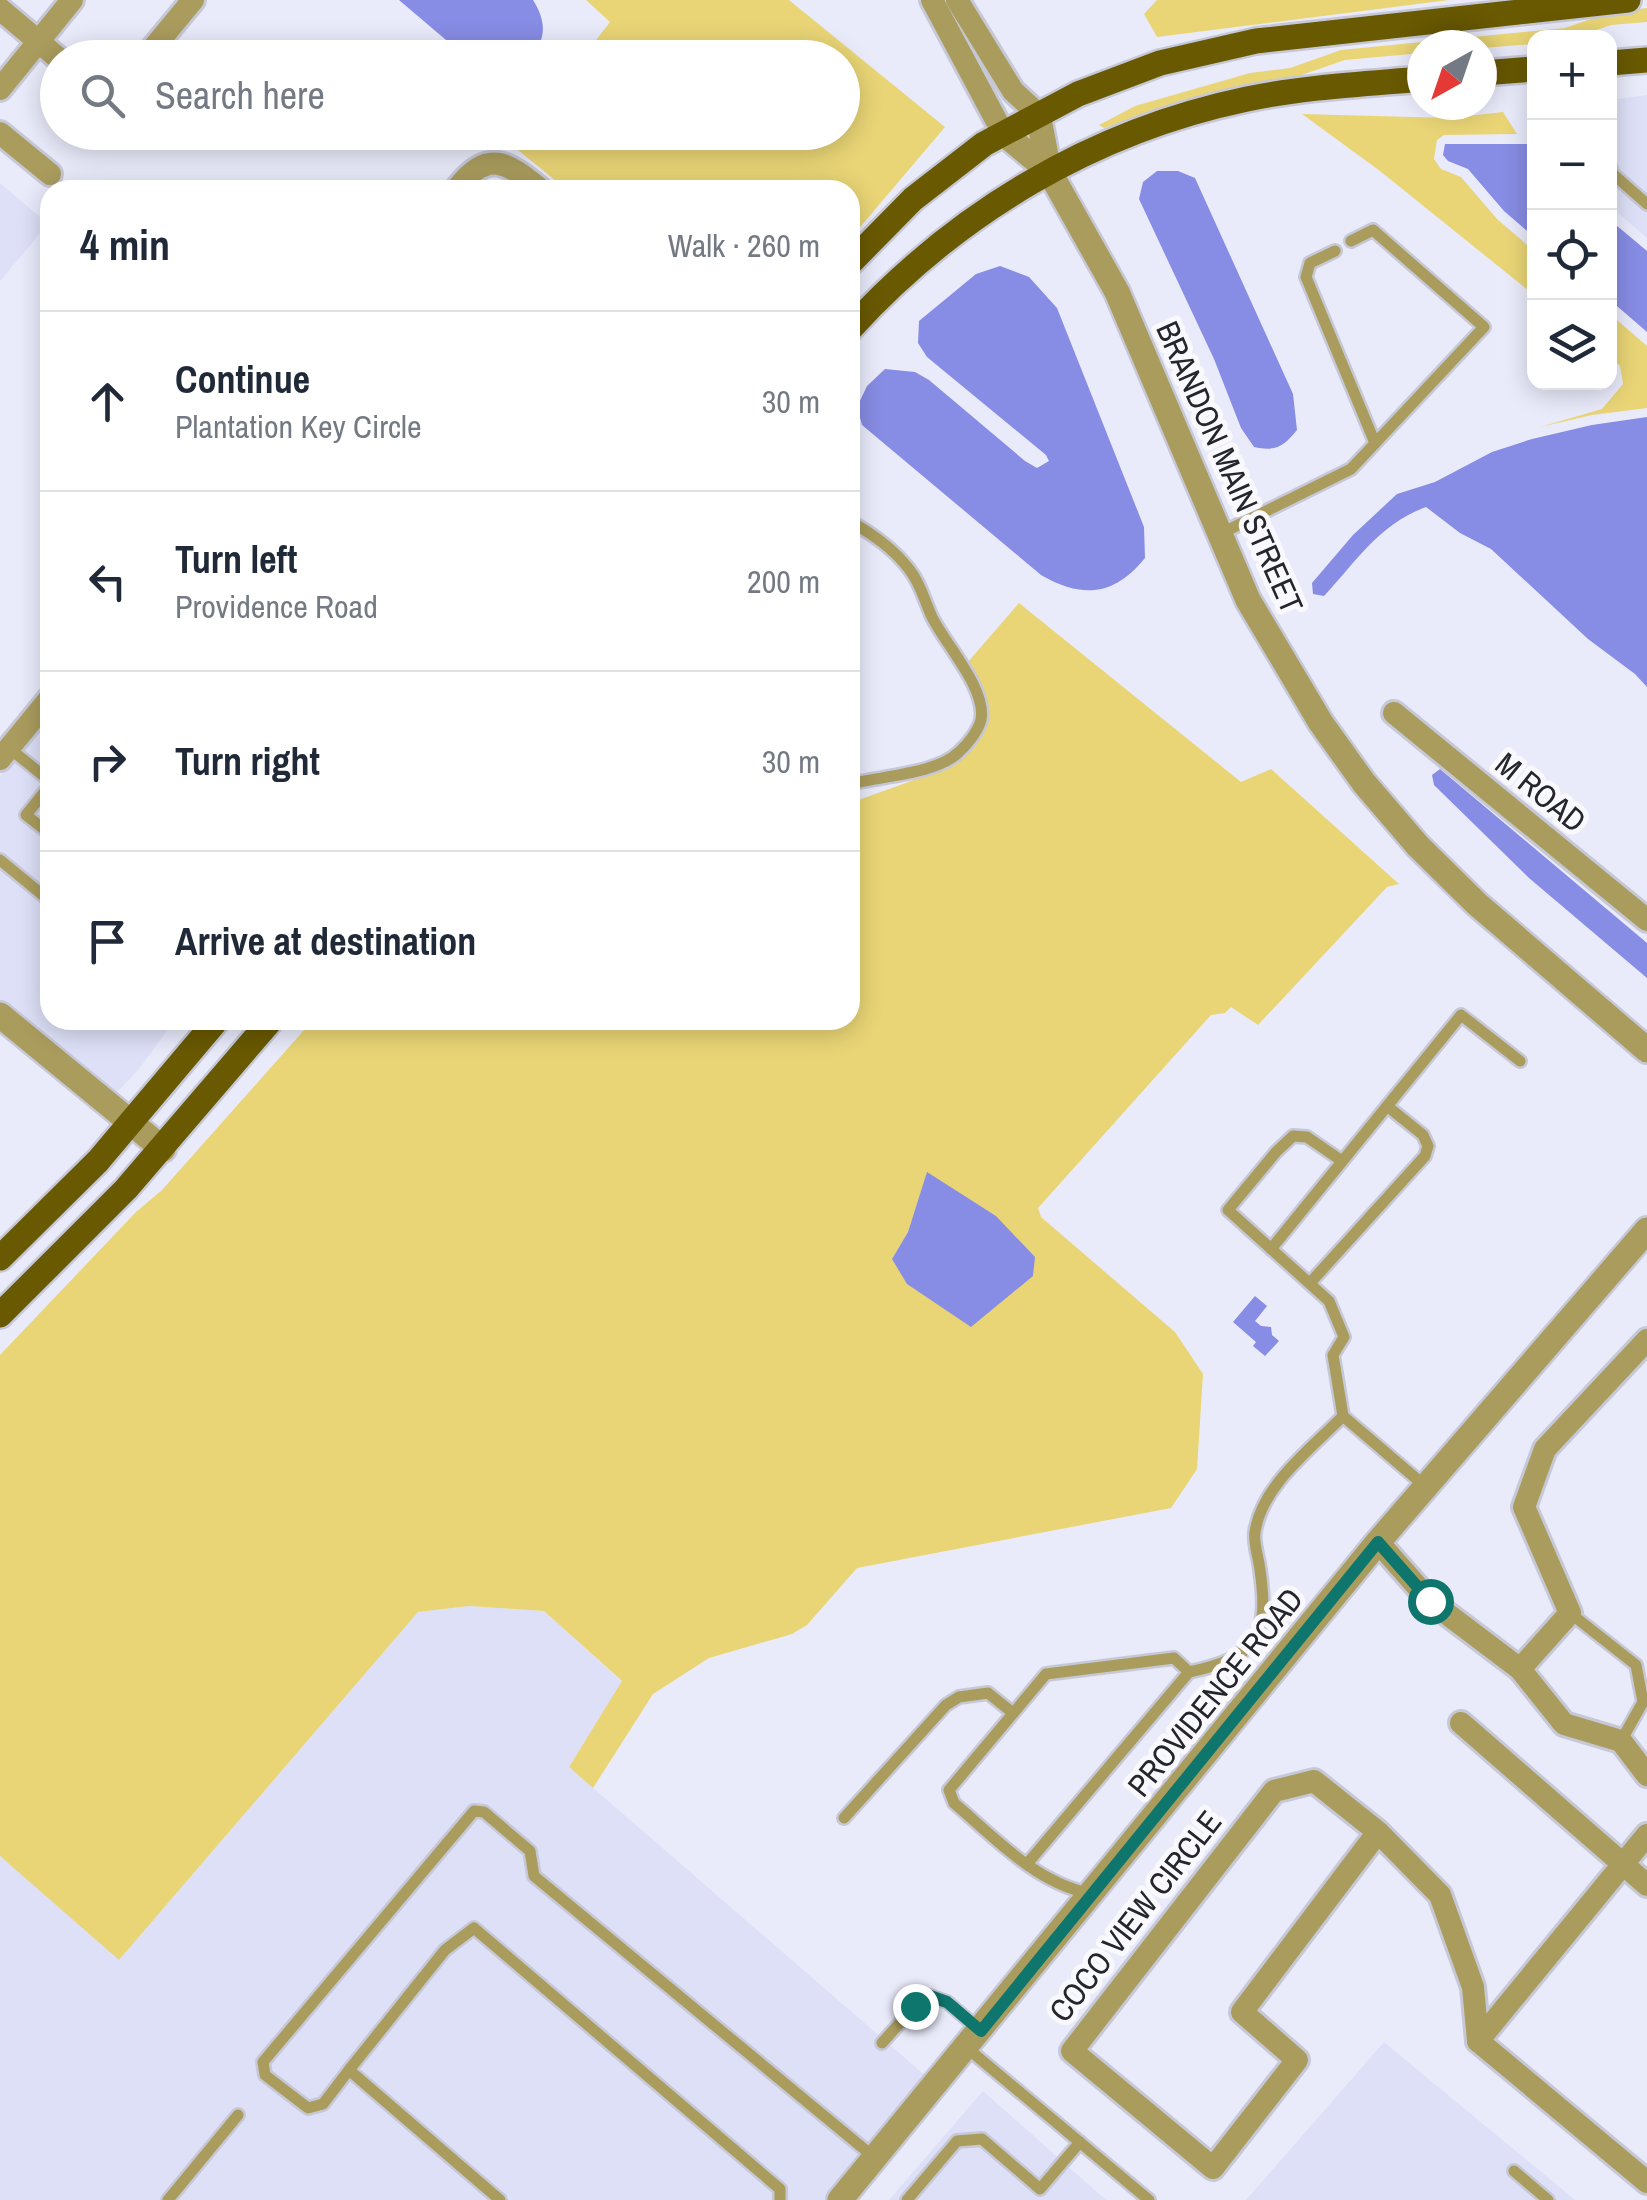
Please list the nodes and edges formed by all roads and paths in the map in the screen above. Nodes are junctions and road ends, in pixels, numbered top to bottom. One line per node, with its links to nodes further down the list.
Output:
1 (72, 0): 7 (street)
2 (192, 0): 8 (street)
3 (932, 0): 18 (street, BRANDON MAIN STREET)
4 (957, 0): 16 (street)
5 (1628, 0): 16 (main road)
6 (0, 10): 9 (street)
7 (41, 40)
8 (160, 40)
9 (39, 42): 15 (street)
10 (1647, 60): 11 (main road)
11 (1617, 62)
12 (1527, 70): 13 (main road)
13 (1497, 73)
14 (1407, 80): 19 (main road)
15 (0, 89)
16 (1038, 114): 18 (main road); 19 (street)
17 (0, 133): 20 (street)
18 (1003, 133): 19 (street, BRANDON MAIN STREET); 27 (main road)
19 (1048, 171): 28 (main road); 31 (street, BRANDON MAIN STREET)
20 (50, 174)
21 (1617, 177): 24 (lane)
22 (466, 180): 23 (street)
23 (529, 180)
24 (1644, 198)
25 (1351, 241): 29 (lane)
26 (1335, 250): 29 (lane)
27 (860, 253)
28 (860, 320)
29 (1374, 444): 31 (lane)
30 (860, 527): 36 (lane)
31 (1218, 534): 45 (street, BRANDON MAIN STREET)
32 (40, 710): 34 (street)
33 (1394, 713): 41 (street, M ROAD)
34 (4, 753): 35 (lane)
35 (40, 776)
36 (860, 782)
37 (40, 796): 38 (lane)
38 (40, 826)
39 (0, 860): 40 (lane)
40 (40, 894)
41 (1647, 920)
42 (0, 1014): 48 (street)
43 (209, 1030): 48 (main road)
44 (263, 1030): 49 (main road)
45 (1647, 1050)
46 (1520, 1061): 47 (lane)
47 (1387, 1106): 50 (lane); 54 (lane)
48 (132, 1123): 49 (street); 53 (main road)
49 (163, 1148): 55 (main road)
50 (1342, 1161): 52 (lane); 52 (lane)
51 (1647, 1230): 58 (street, PROVIDENCE ROAD)
52 (1271, 1249): 54 (lane)
53 (0, 1258)
54 (1310, 1283): 57 (lane)
55 (0, 1314)
56 (1647, 1340): 60 (street)
57 (1344, 1416): 58 (lane); 62 (lane)
58 (1426, 1487): 59 (street, PROVIDENCE ROAD)
59 (1378, 1542): 61 (street); 73 (street, PROVIDENCE ROAD)
60 (1570, 1614): 61 (street); 65 (lane)
61 (1520, 1670): 65 (street)
62 (1188, 1672): 63 (lane); 71 (lane)
63 (1013, 1713): 67 (lane); 71 (lane)
64 (1462, 1723): 70 (street)
65 (1621, 1741): 66 (street)
66 (1647, 1775)
67 (844, 1818)
68 (1378, 1832): 68 (street, COCO VIEW CIRCLE); 75 (street)
69 (1647, 1834): 70 (street)
70 (1622, 1863): 72 (street); 75 (street)
71 (1028, 1864): 73 (lane)
72 (1647, 1885)
73 (1092, 1894): 74 (street, PROVIDENCE ROAD)
74 (974, 2040): 76 (lane); 79 (lane); 80 (street, PROVIDENCE ROAD)
75 (1478, 2041): 82 (street)
76 (882, 2043)
77 (349, 2070): 80 (lane); 84 (lane); 85 (lane)
78 (238, 2115): 83 (lane)
79 (1080, 2142): 87 (lane); 88 (lane)
80 (874, 2158): 86 (street, PROVIDENCE ROAD)
81 (1514, 2171): 89 (lane)
82 (1647, 2182)
83 (168, 2200)
84 (500, 2200)
85 (780, 2200)
86 (840, 2200)
87 (907, 2200)
88 (1149, 2200)
89 (1548, 2200)

